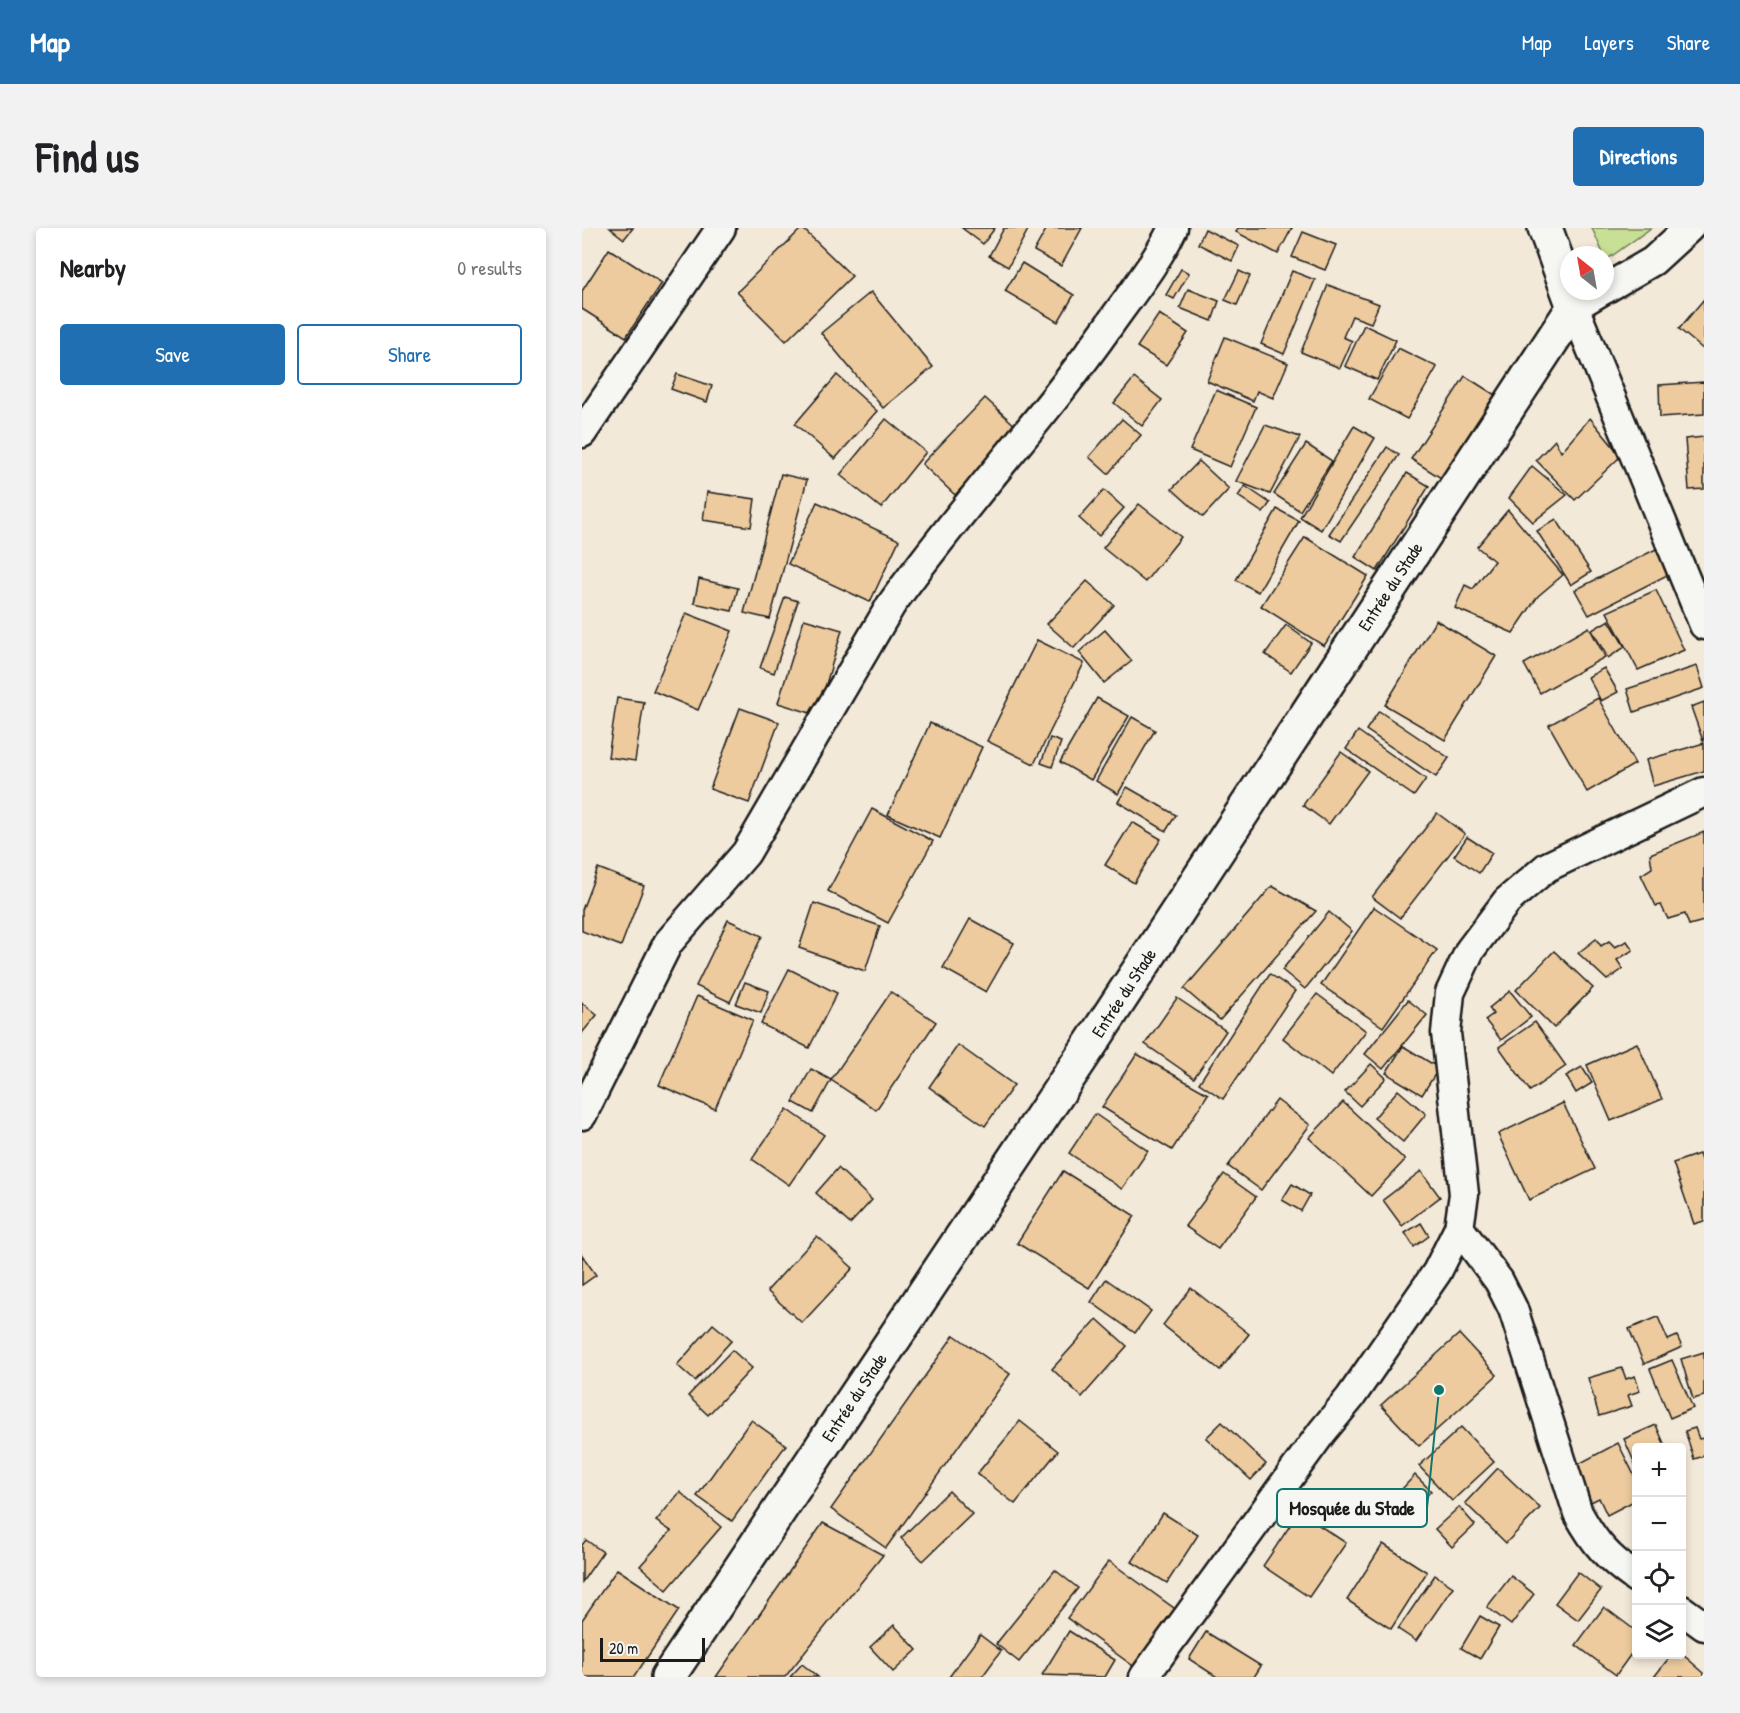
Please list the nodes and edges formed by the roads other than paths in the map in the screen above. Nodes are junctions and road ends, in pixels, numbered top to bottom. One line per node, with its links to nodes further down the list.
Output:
1 (722, 228): 9 (street)
2 (1173, 228): 12 (street)
3 (1545, 228): 5 (street)
4 (1689, 228): 6 (street)
5 (1560, 253)
6 (1614, 284)
7 (1586, 300): 17 (street, Entrée du Stade)
8 (1587, 300): 10 (street)
9 (582, 433)
10 (1704, 625)
11 (1704, 792): 13 (street)
12 (582, 1115)
13 (1459, 1228): 14 (street); 18 (street)
14 (1632, 1575)
15 (1686, 1613): 16 (street)
16 (1704, 1626)
17 (668, 1677)
18 (1144, 1677)

